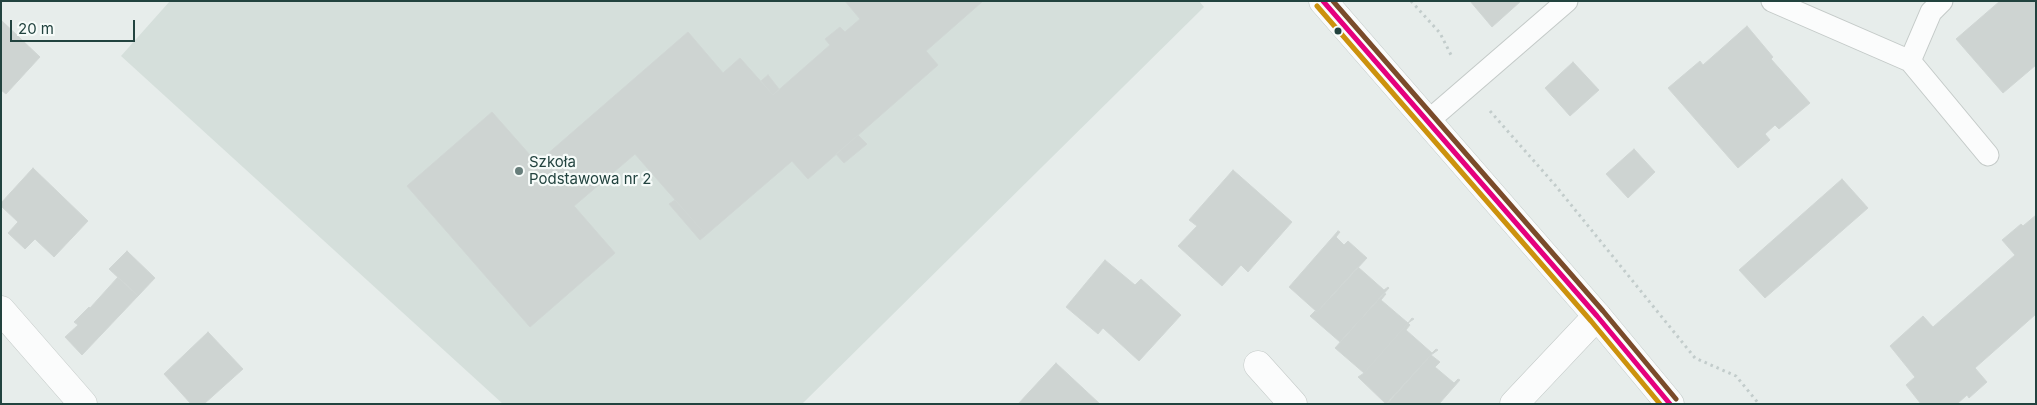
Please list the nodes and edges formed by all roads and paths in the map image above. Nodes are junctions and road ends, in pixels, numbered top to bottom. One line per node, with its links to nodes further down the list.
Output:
1 (1323, 1): 6 (street)
2 (1567, 1): 6 (lane)
3 (1772, 1): 5 (lane)
4 (1942, 1): 5 (lane)
5 (1910, 61): 7 (lane)
6 (1427, 122): 10 (street)
7 (1988, 155)
8 (1555, 185): 16 (path)
9 (1, 310): 12 (street)
10 (1597, 316): 14 (street); 15 (street)
11 (1258, 365): 13 (street)
12 (83, 404)
13 (1293, 404)
14 (1514, 404)
15 (1670, 404)
16 (1759, 404)

